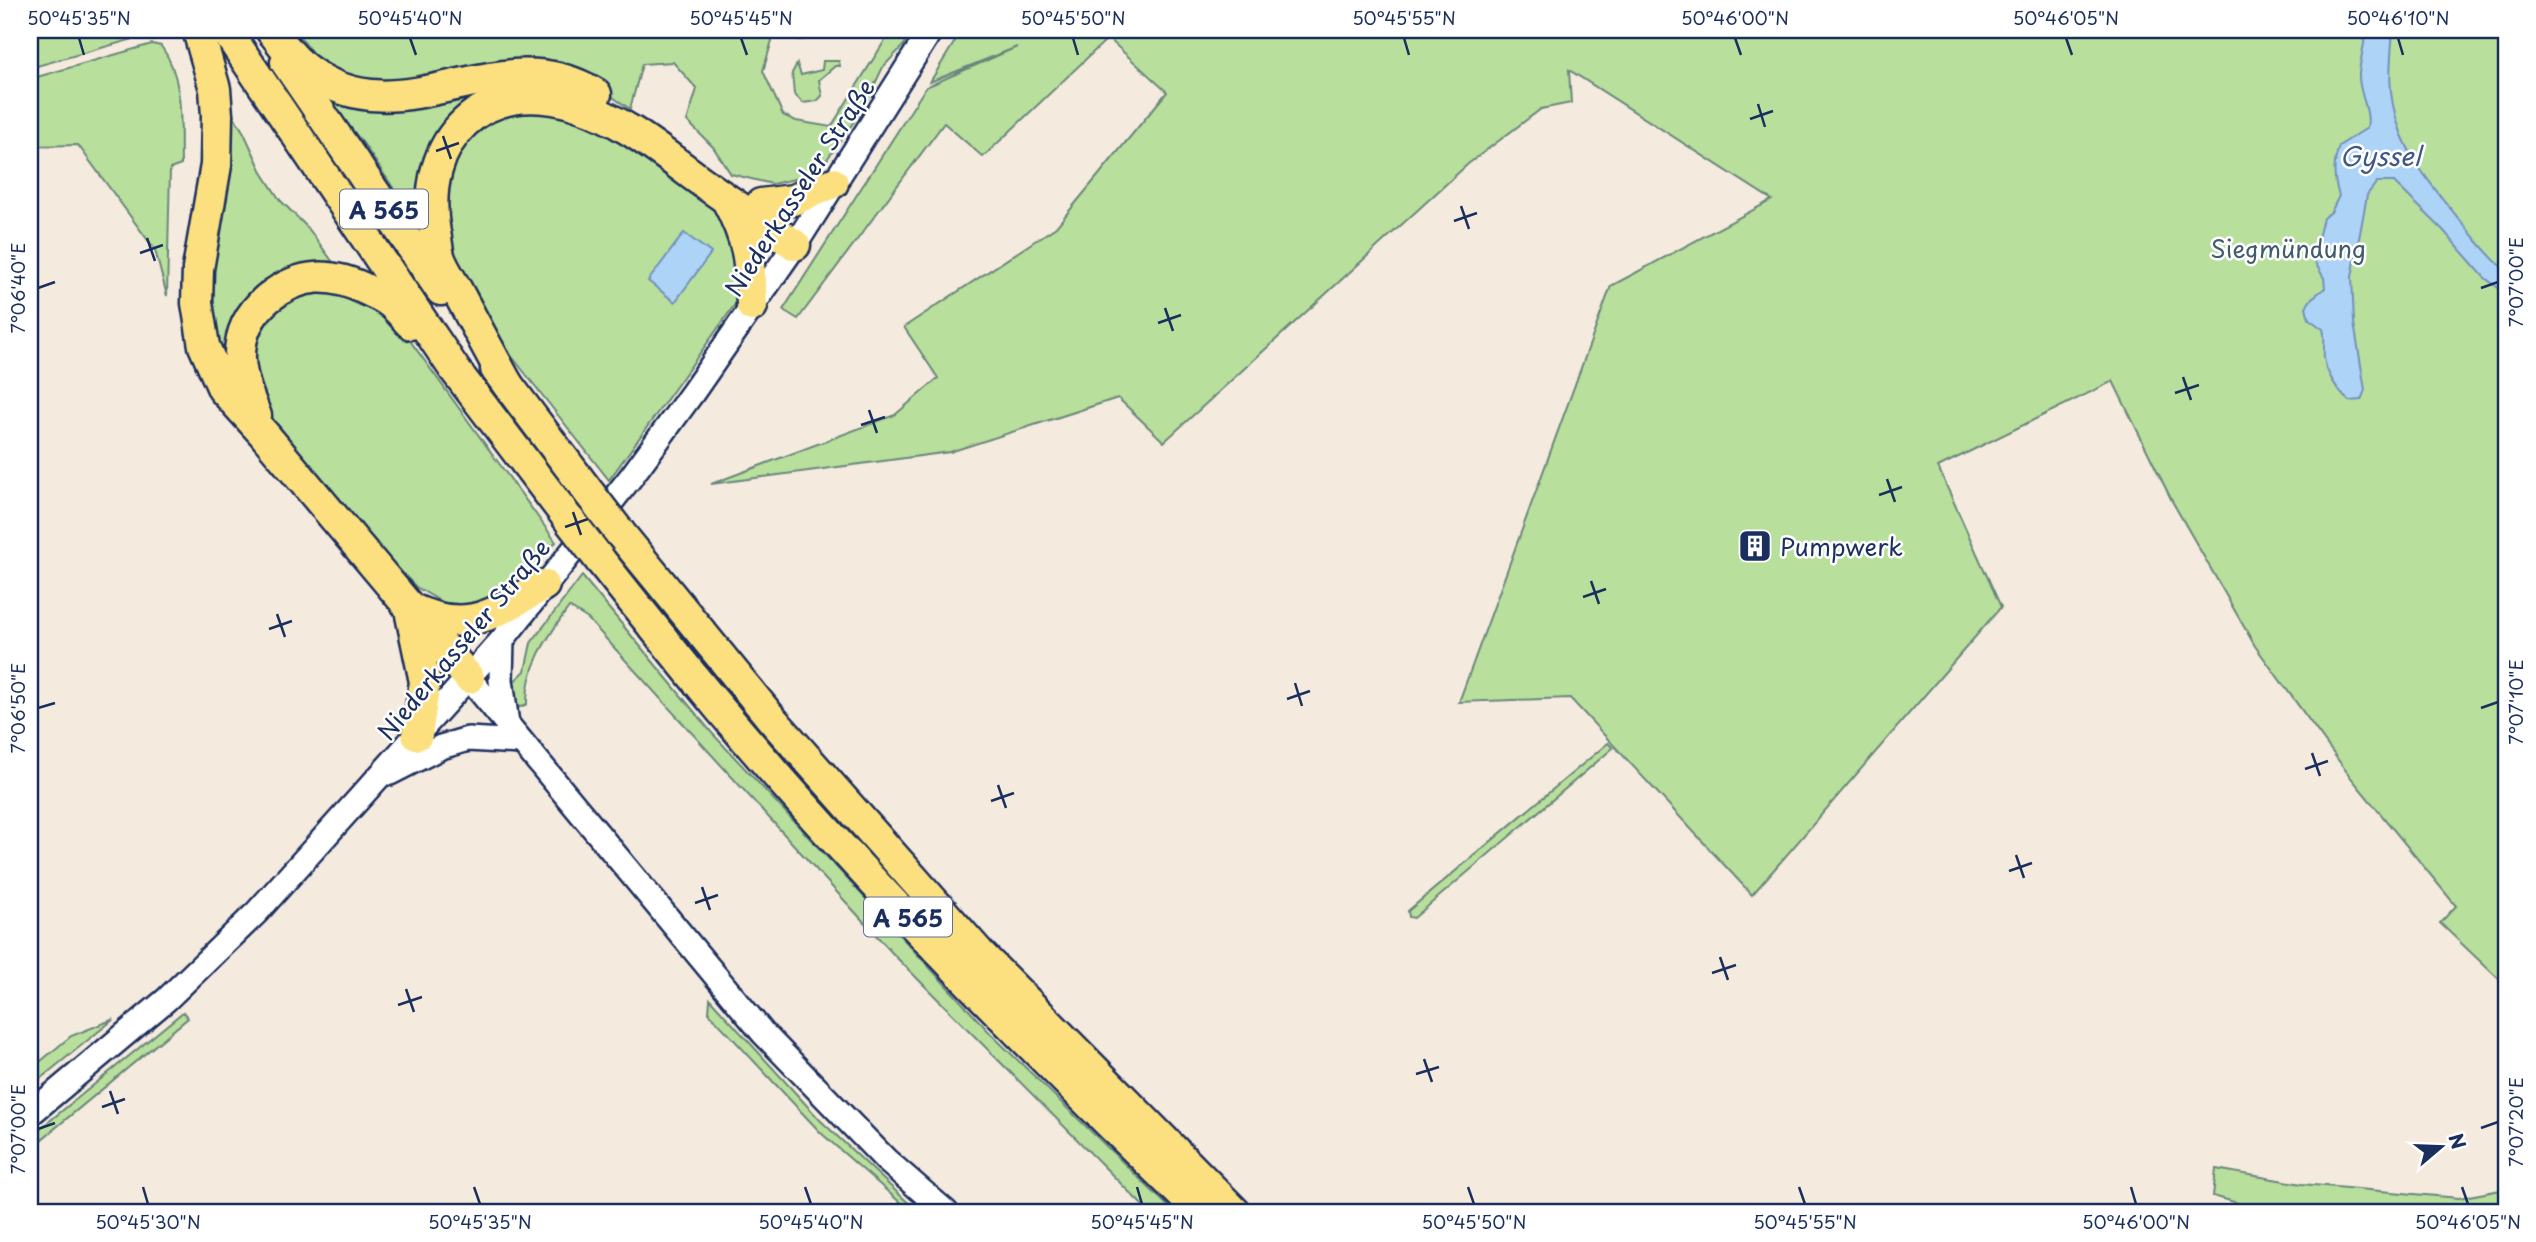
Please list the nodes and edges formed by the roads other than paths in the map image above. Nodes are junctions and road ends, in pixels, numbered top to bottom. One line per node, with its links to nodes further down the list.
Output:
1 (198, 30): 13 (highway)
2 (226, 30): 11 (highway, A 565)
3 (265, 30): 12 (highway, A 565)
4 (271, 30): 8 (highway)
5 (931, 30): 6 (main road, Niederkasseler Straße)
6 (834, 183): 8 (highway); 9 (main road, Niederkasseler Straße)
7 (727, 200): 9 (highway); 10 (highway); 12 (highway)
8 (761, 204): 9 (highway)
9 (799, 239): 10 (main road, Niederkasseler Straße)
10 (752, 306): 14 (main road, Niederkasseler Straße)
11 (455, 370): 13 (highway); 23 (highway, A 565, bridge)
12 (508, 385): 24 (highway, A 565, bridge)
13 (263, 433): 15 (highway)
14 (544, 585): 15 (highway); 16 (main road, Niederkasseler Straße)
15 (410, 608): 17 (highway); 18 (highway)
16 (502, 640): 17 (main road, Niederkasseler Straße); 19 (main road)
17 (469, 678): 18 (main road, Niederkasseler Straße); 19 (main road)
18 (417, 734): 20 (main road, Niederkasseler Straße)
19 (514, 735): 20 (main road); 22 (main road)
20 (375, 781): 21 (main road, Niederkasseler Straße)
21 (30, 1114)
22 (946, 1212)
23 (1200, 1212)
24 (1235, 1212)

